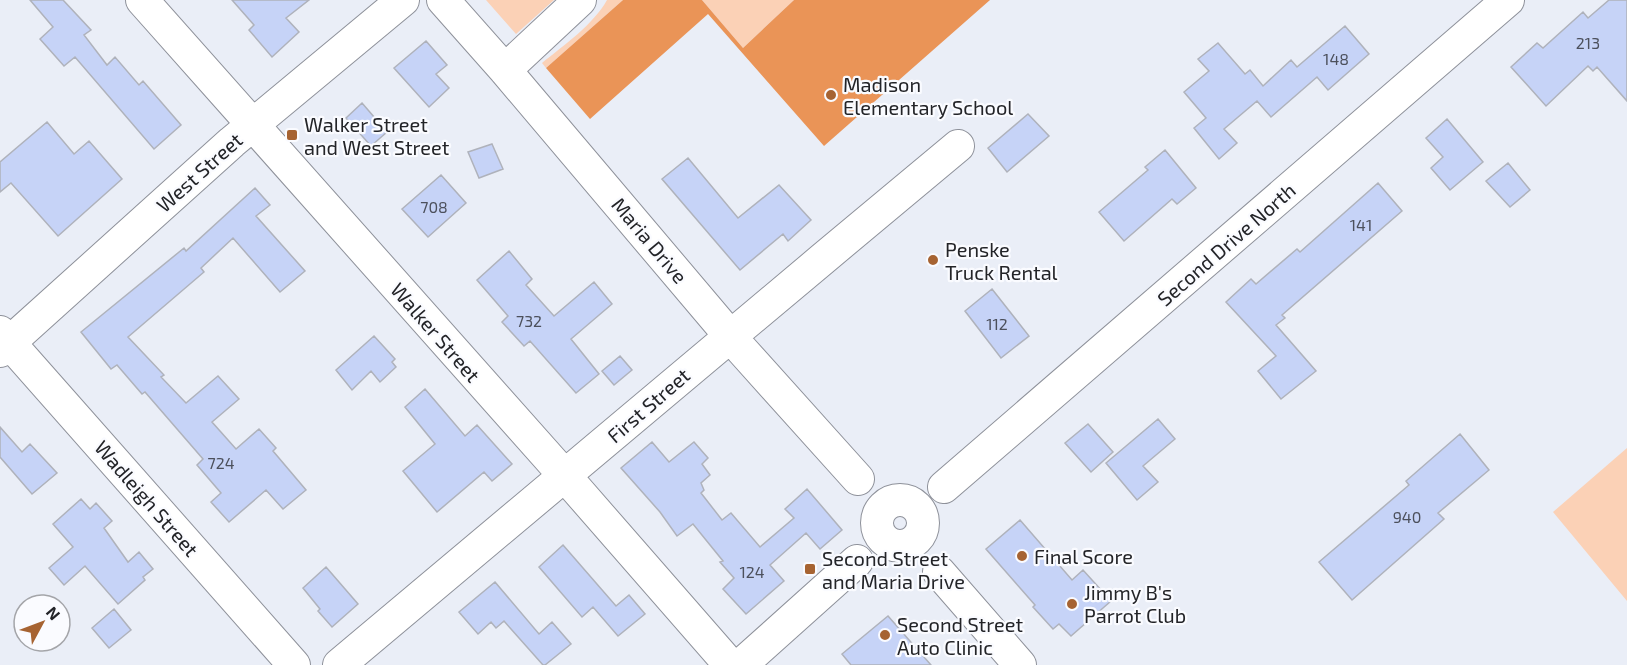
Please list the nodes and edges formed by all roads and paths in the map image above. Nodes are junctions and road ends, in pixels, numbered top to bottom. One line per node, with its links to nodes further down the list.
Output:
1 (142, 0): 7 (street, Walker Street)
2 (403, 0): 7 (street, West Street)
3 (443, 0): 6 (street, Maria Drive)
4 (580, 0): 6 (street)
5 (1508, 0): 12 (street, Second Drive North)
6 (505, 70): 9 (street, Maria Drive)
7 (253, 124): 10 (street, West Street); 11 (street, Walker Street)
8 (958, 146): 9 (street, First Street)
9 (730, 335): 11 (street, First Street); 12 (street, Maria Drive)
10 (3, 342): 13 (street, Wadleigh Street)
11 (565, 476): 14 (street, First Street); 15 (street, Walker Street)
12 (899, 522): 16 (street); 17 (street)
13 (294, 665)
14 (339, 665)
15 (730, 665)
16 (741, 665)
17 (1020, 665)

